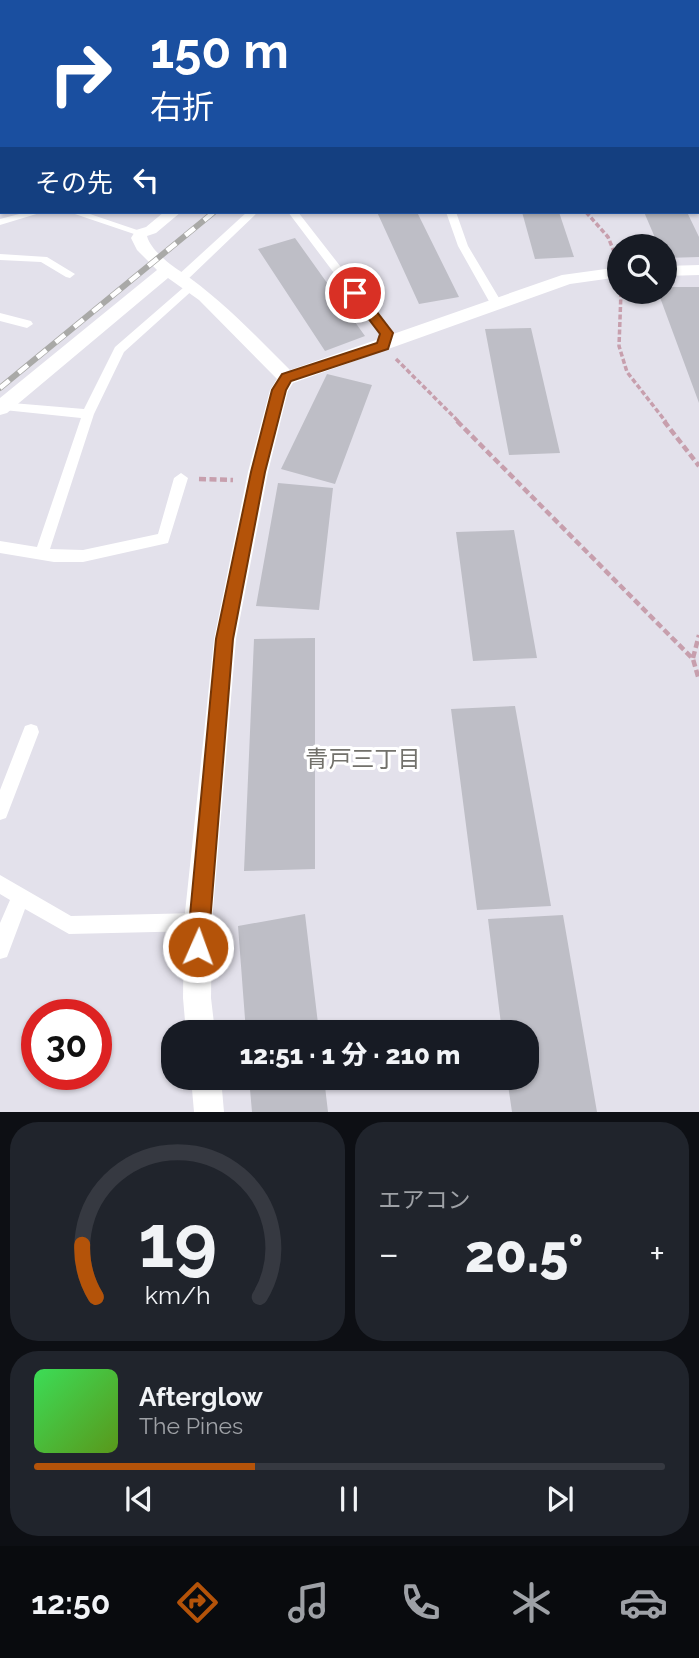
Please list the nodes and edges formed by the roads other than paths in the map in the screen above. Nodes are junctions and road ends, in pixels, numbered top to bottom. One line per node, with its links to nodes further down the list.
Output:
1 (30, 214): 9 (lane)
2 (81, 214): 8 (lane)
3 (106, 214): 8 (lane)
4 (170, 214): 10 (street)
5 (251, 214): 16 (lane)
6 (295, 214): 20 (lane)
7 (452, 214): 17 (lane)
8 (98, 219): 10 (lane)
9 (0, 222)
10 (141, 233): 16 (street)
11 (0, 257): 15 (lane)
12 (607, 267): 17 (street)
13 (699, 270): 14 (street)
14 (677, 271)
15 (70, 274)
16 (180, 278): 21 (street); 22 (street); 23 (lane)
17 (496, 303): 20 (street)
18 (0, 317): 19 (lane)
19 (27, 324)
20 (383, 346): 21 (street)
21 (287, 378): 31 (street)
22 (2, 406): 23 (lane)
23 (88, 414): 26 (lane)
24 (181, 478): 26 (lane)
25 (0, 547): 26 (lane)
26 (42, 554)
27 (30, 732): 28 (lane)
28 (0, 812)
29 (0, 884): 30 (lane)
30 (22, 897): 31 (lane); 32 (lane)
31 (198, 922): 33 (street)
32 (0, 950)
33 (200, 1020)
34 (207, 1090): 35 (street)
35 (209, 1112)

